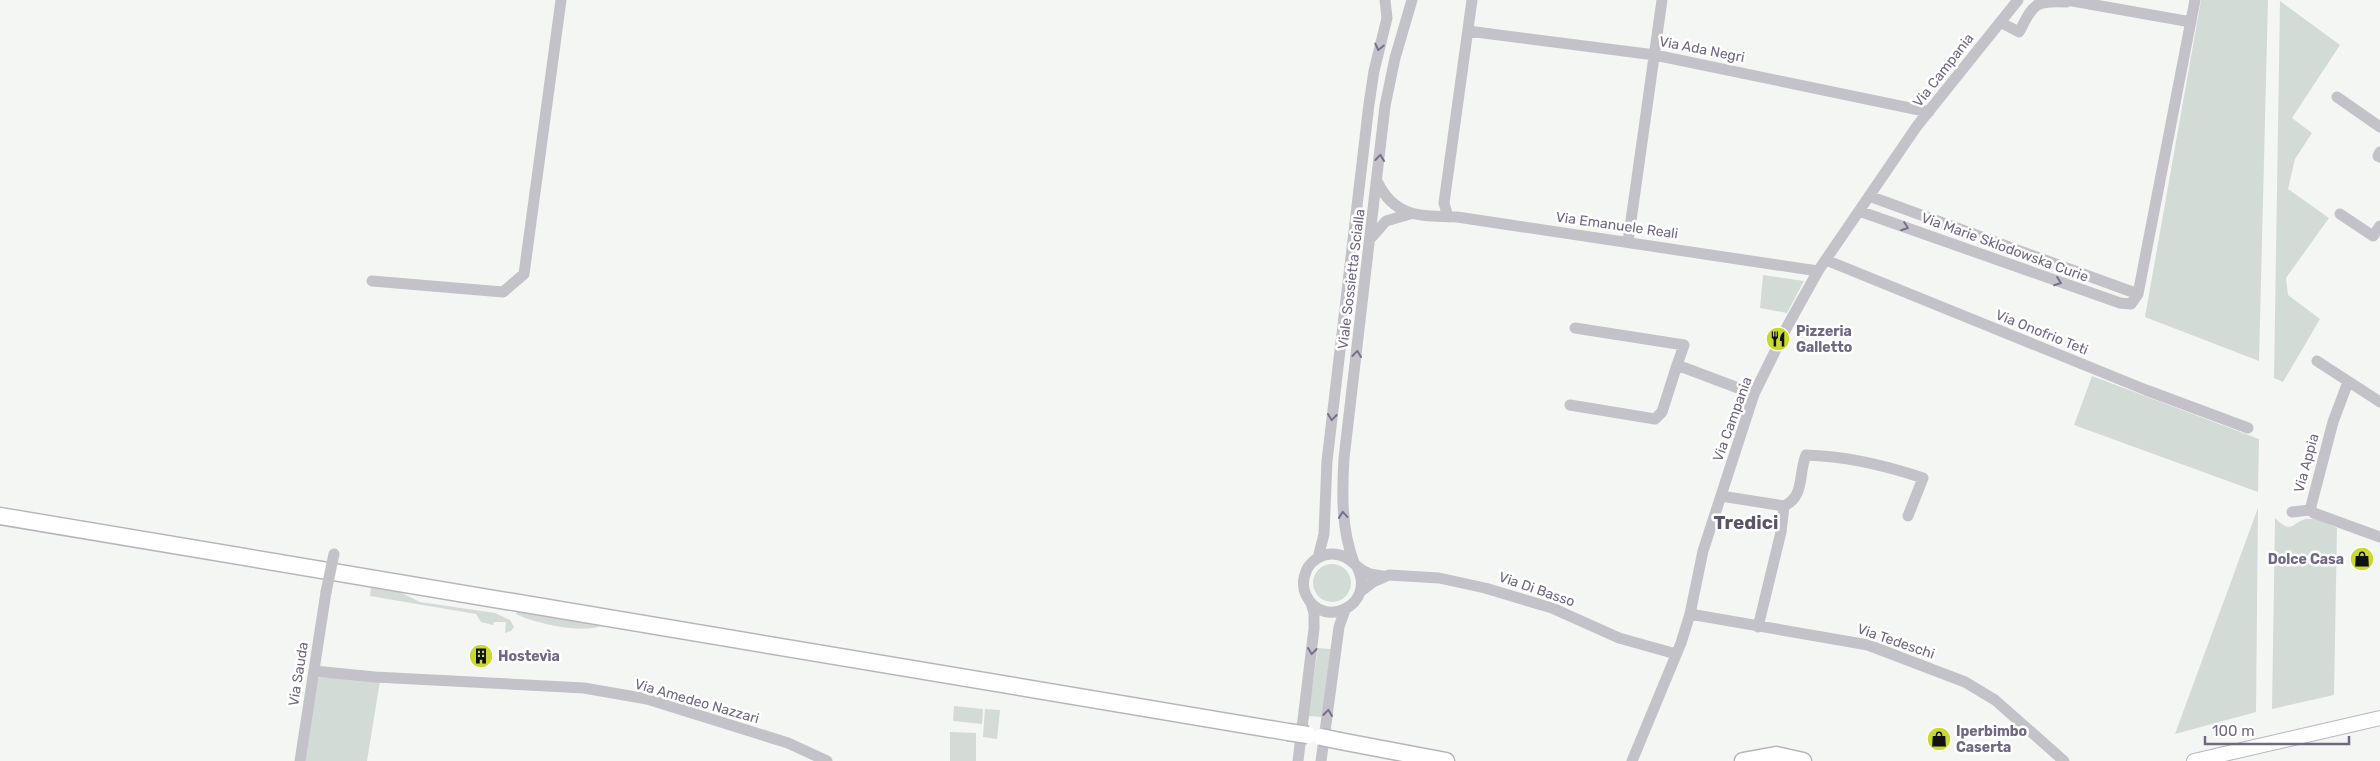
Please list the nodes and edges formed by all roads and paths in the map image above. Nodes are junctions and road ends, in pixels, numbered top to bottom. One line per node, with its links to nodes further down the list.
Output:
1 (562, 0): 29 (street)
2 (1385, 0): 47 (street, Viale Sossietta Scialla, one-way to 47)
3 (1412, 0): 18 (street, Viale Sossietta Scialla, one-way to 3)
4 (1472, 0): 11 (street)
5 (1662, 0): 12 (street)
6 (2018, 0): 9 (street, Via Campania)
7 (2195, 0): 10 (street)
8 (2067, 1): 9 (street); 10 (street)
9 (2000, 22): 14 (street, Via Campania)
10 (2191, 22): 30 (street)
11 (1468, 31): 12 (street, Via Ada Negri); 23 (street)
12 (1655, 55): 14 (street, Via Ada Negri); 26 (street)
13 (2337, 96): 15 (street)
14 (1928, 112): 19 (street, Via Campania)
15 (2380, 127)
16 (2380, 152): 17 (street)
17 (2380, 158)
18 (1378, 182): 21 (street, Via Emanuele Reali); 25 (street, Viale Sossietta Scialla)
19 (1869, 196): 20 (street, Via Campania); 30 (street, Via Marie Sklodowska Curie)
20 (1859, 211): 27 (street, Via Campania); 30 (street, Via Marie Sklodowska Curie, one-way to 30)
21 (1412, 214): 23 (street, Via Emanuele Reali); 25 (street, Via Emanuele Reali)
22 (2340, 214): 24 (street)
23 (1448, 217): 26 (street, Via Emanuele Reali)
24 (2380, 226)
25 (1371, 240): 48 (street, Viale Sossietta Scialla, one-way to 25)
26 (1628, 242): 28 (street, Via Emanuele Reali)
27 (1826, 260): 28 (street, Via Campania); 38 (street, Via Onofrio Teti)
28 (1818, 271): 35 (street, Via Campania)
29 (372, 281)
30 (2138, 294)
31 (1576, 328): 33 (street)
32 (2317, 361): 34 (street)
33 (1677, 366): 35 (street); 37 (street)
34 (2348, 382): 36 (street); 41 (street, Via Appia)
35 (1754, 394): 39 (street, Via Campania)
36 (2380, 402)
37 (1570, 406)
38 (2248, 428)
39 (1721, 496): 40 (street); 53 (street, Via Campania)
40 (1784, 506): 44 (street); 54 (street)
41 (2310, 510): 42 (street); 45 (street, Via Appia)
42 (2292, 512)
43 (0, 516): 62 (highway, bridge)
44 (1908, 516)
45 (2380, 537)
46 (334, 554): 56 (street, Via Sauda, bridge)
47 (1318, 558): 48 (street); 51 (street, Viale Sossietta Scialla)
48 (1356, 565): 49 (street, Via Di Basso); 50 (street, Viale Sossietta Scialla)
49 (1383, 576): 50 (street); 55 (street, Via Di Basso)
50 (1361, 591): 52 (street)
51 (1311, 602): 52 (street); 60 (street, Viale Sossietta Scialla, one-way to 60)
52 (1345, 610): 61 (street, one-way to 52)
53 (1690, 614): 54 (street, Via Tedeschi); 55 (street, Via Campania)
54 (1758, 627): 66 (street, Via Tedeschi)
55 (1676, 654): 63 (street, Via Campania)
56 (314, 671): 58 (street, Via Sauda); 59 (street, Via Amedeo Nazzari)
57 (2380, 718): 67 (main road)
58 (300, 761)
59 (827, 761)
60 (1298, 761)
61 (1322, 761)
62 (1446, 761)
63 (1632, 761)
64 (1743, 761): 65 (highway)
65 (1803, 761)
66 (2064, 761)
67 (2194, 761)

